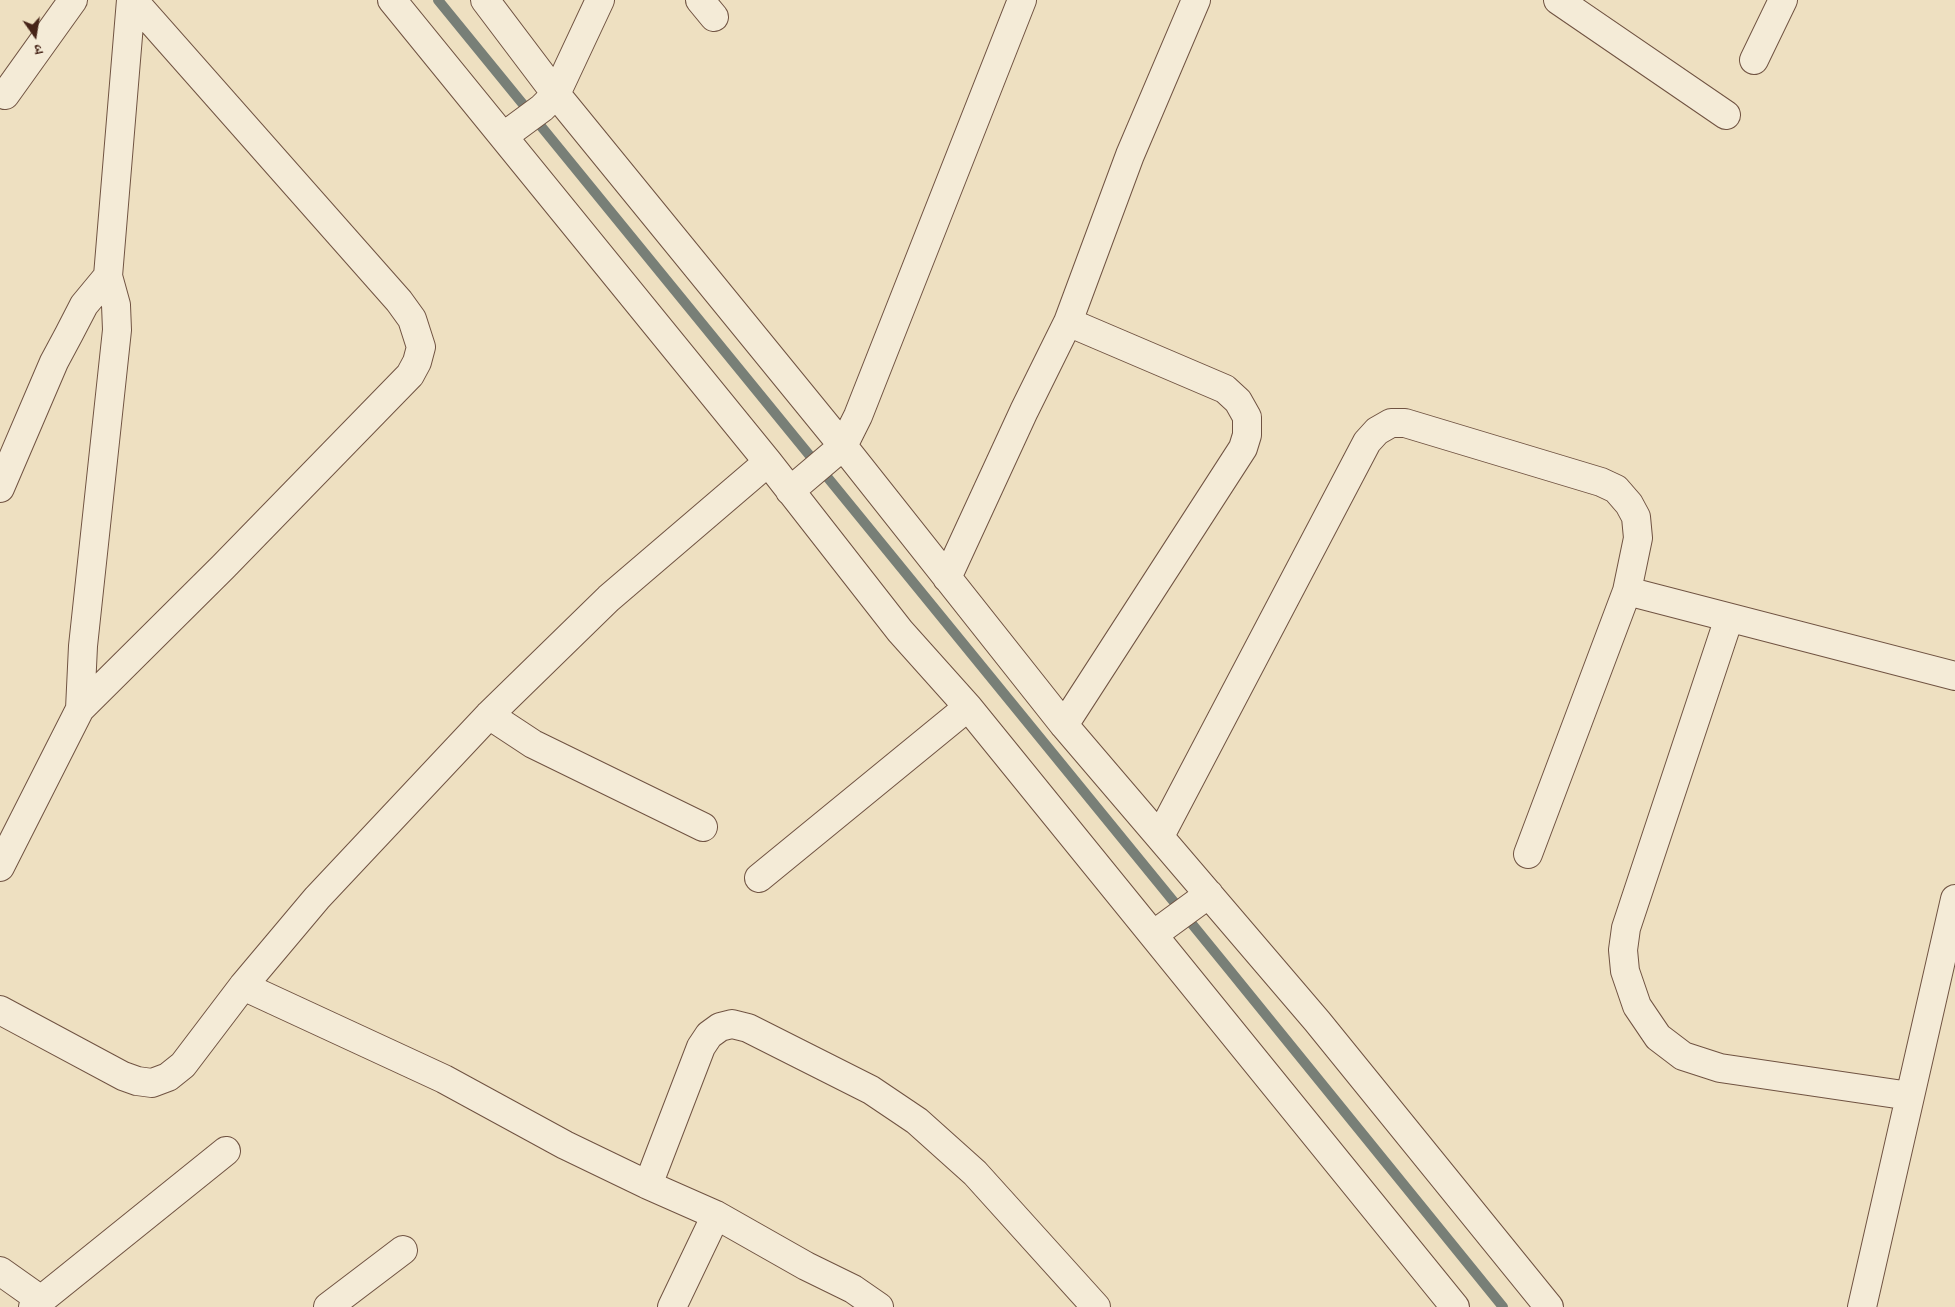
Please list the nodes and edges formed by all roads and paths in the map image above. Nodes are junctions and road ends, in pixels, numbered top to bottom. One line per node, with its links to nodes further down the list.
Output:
1 (73, 0): 11 (street)
2 (132, 0): 14 (street); 24 (street)
3 (392, 0): 12 (street)
4 (485, 0): 12 (street)
5 (600, 0): 12 (street)
6 (1022, 0): 17 (street)
7 (1196, 0): 15 (street)
8 (1558, 0): 13 (street)
9 (1783, 0): 10 (street)
10 (1754, 60)
11 (5, 95)
12 (532, 115): 16 (street); 17 (street)
13 (1726, 115)
14 (108, 276): 18 (street); 24 (street)
15 (1068, 322): 19 (street); 26 (street)
16 (768, 462): 17 (street); 25 (street)
17 (817, 467): 19 (street); 23 (street)
18 (0, 488)
19 (947, 578): 26 (street)
20 (1627, 591): 21 (street); 28 (street); 29 (street)
21 (1729, 618): 22 (street); 37 (street)
22 (1955, 676)
23 (968, 707): 31 (street); 34 (street)
24 (80, 710): 30 (street)
25 (489, 716): 27 (street); 35 (street)
26 (1064, 725): 28 (street)
27 (703, 827)
28 (1160, 836): 32 (street)
29 (1528, 854)
30 (0, 867)
31 (759, 878)
32 (1202, 899): 34 (street); 49 (street)
33 (1955, 900): 37 (street)
34 (1162, 928): 48 (street)
35 (243, 986): 36 (street); 39 (street)
36 (0, 1010)
37 (1910, 1096): 50 (street)
38 (226, 1151): 43 (street)
39 (648, 1186): 40 (street); 47 (street)
40 (716, 1216): 45 (street); 46 (street)
41 (403, 1250): 44 (street)
42 (0, 1272): 43 (street)
43 (37, 1304)
44 (328, 1307)
45 (672, 1307)
46 (879, 1307)
47 (1096, 1307)
48 (1455, 1307)
49 (1549, 1307)
50 (1862, 1307)

